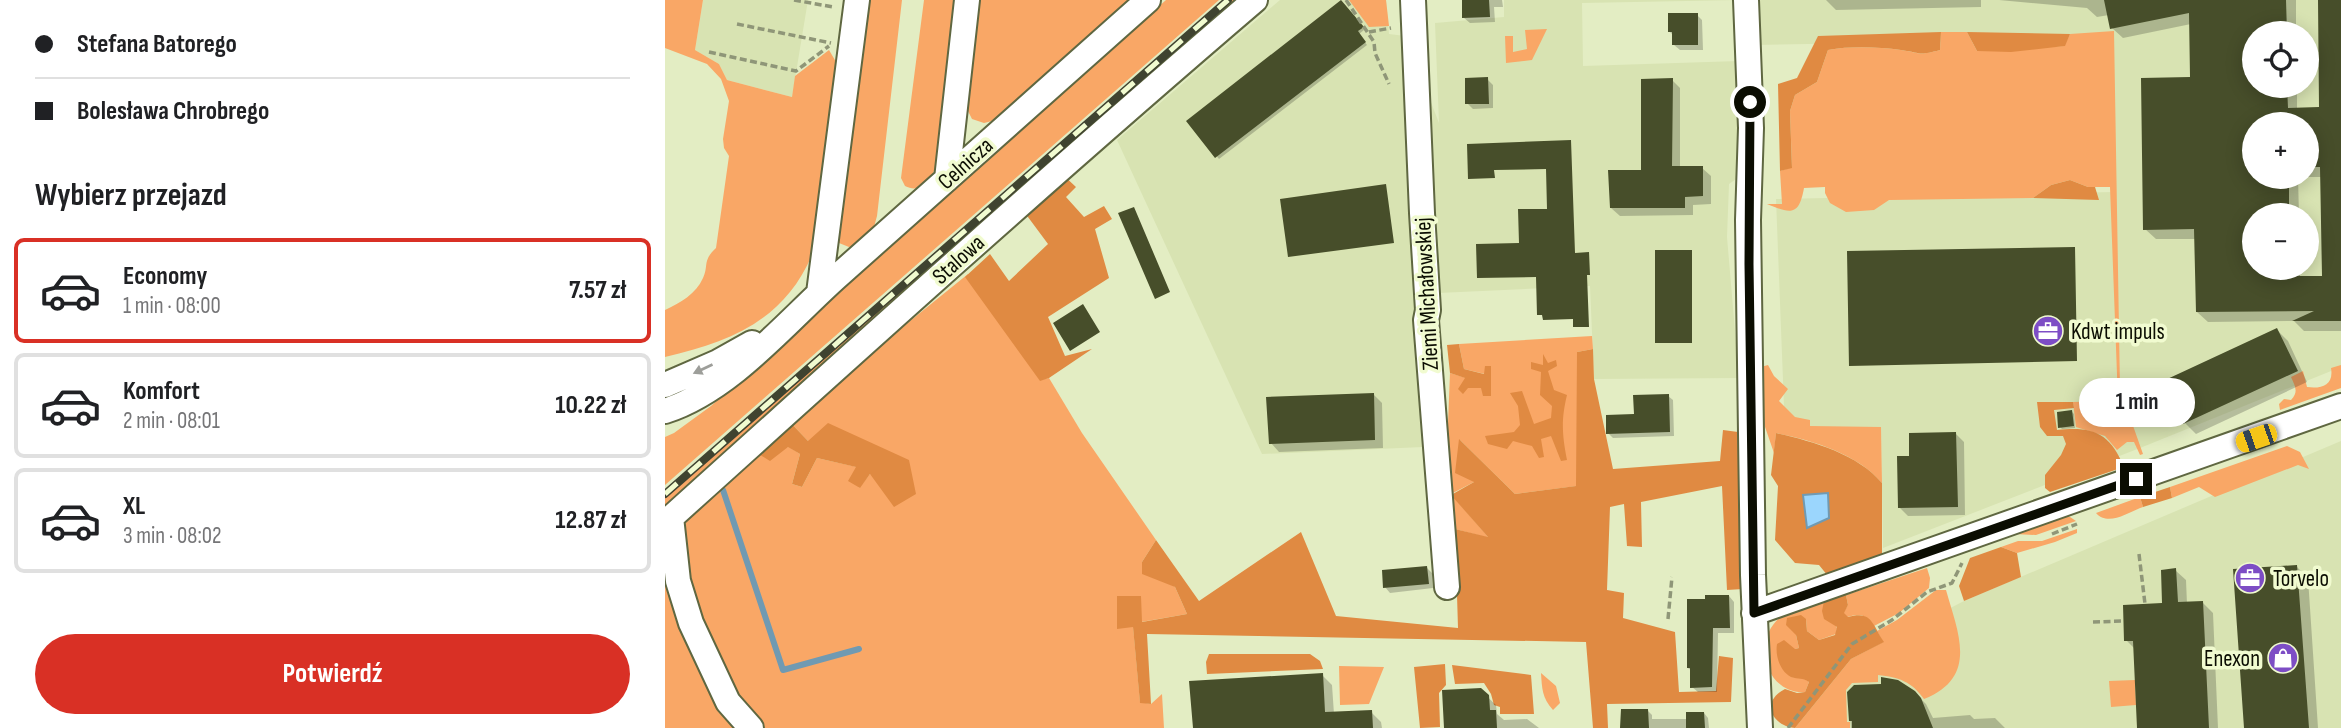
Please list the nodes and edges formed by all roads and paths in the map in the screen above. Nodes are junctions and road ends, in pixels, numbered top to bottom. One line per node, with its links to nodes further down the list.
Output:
1 (794, 0): 8 (path)
2 (967, 0): 12 (street)
3 (1148, 0): 12 (street, Celnicza)
4 (1255, 0): 18 (street, Stalowa)
5 (1346, 0): 11 (path)
6 (1413, 0): 24 (street, Ziemi Michałowskiej)
7 (1746, 0): 26 (street)
8 (857, 6): 13 (street)
9 (737, 24): 10 (path)
10 (709, 52)
11 (1389, 84)
12 (947, 179): 13 (street, Celnicza)
13 (819, 293): 14 (street, Celnicza)
14 (783, 326): 15 (street, Celnicza, one-way to 15); 17 (street, Celnicza)
15 (665, 385)
16 (2341, 406): 26 (street)
17 (665, 411)
18 (668, 520): 30 (street)
19 (2079, 521): 20 (path)
20 (2040, 537)
21 (2139, 554): 25 (path)
22 (1966, 555): 32 (path)
23 (1672, 577): 27 (path)
24 (1447, 587)
25 (2145, 604)
26 (1754, 613): 31 (street)
27 (1668, 618)
28 (2123, 621): 29 (path)
29 (2093, 622)
30 (751, 728)
31 (1760, 728)
32 (1788, 728)

